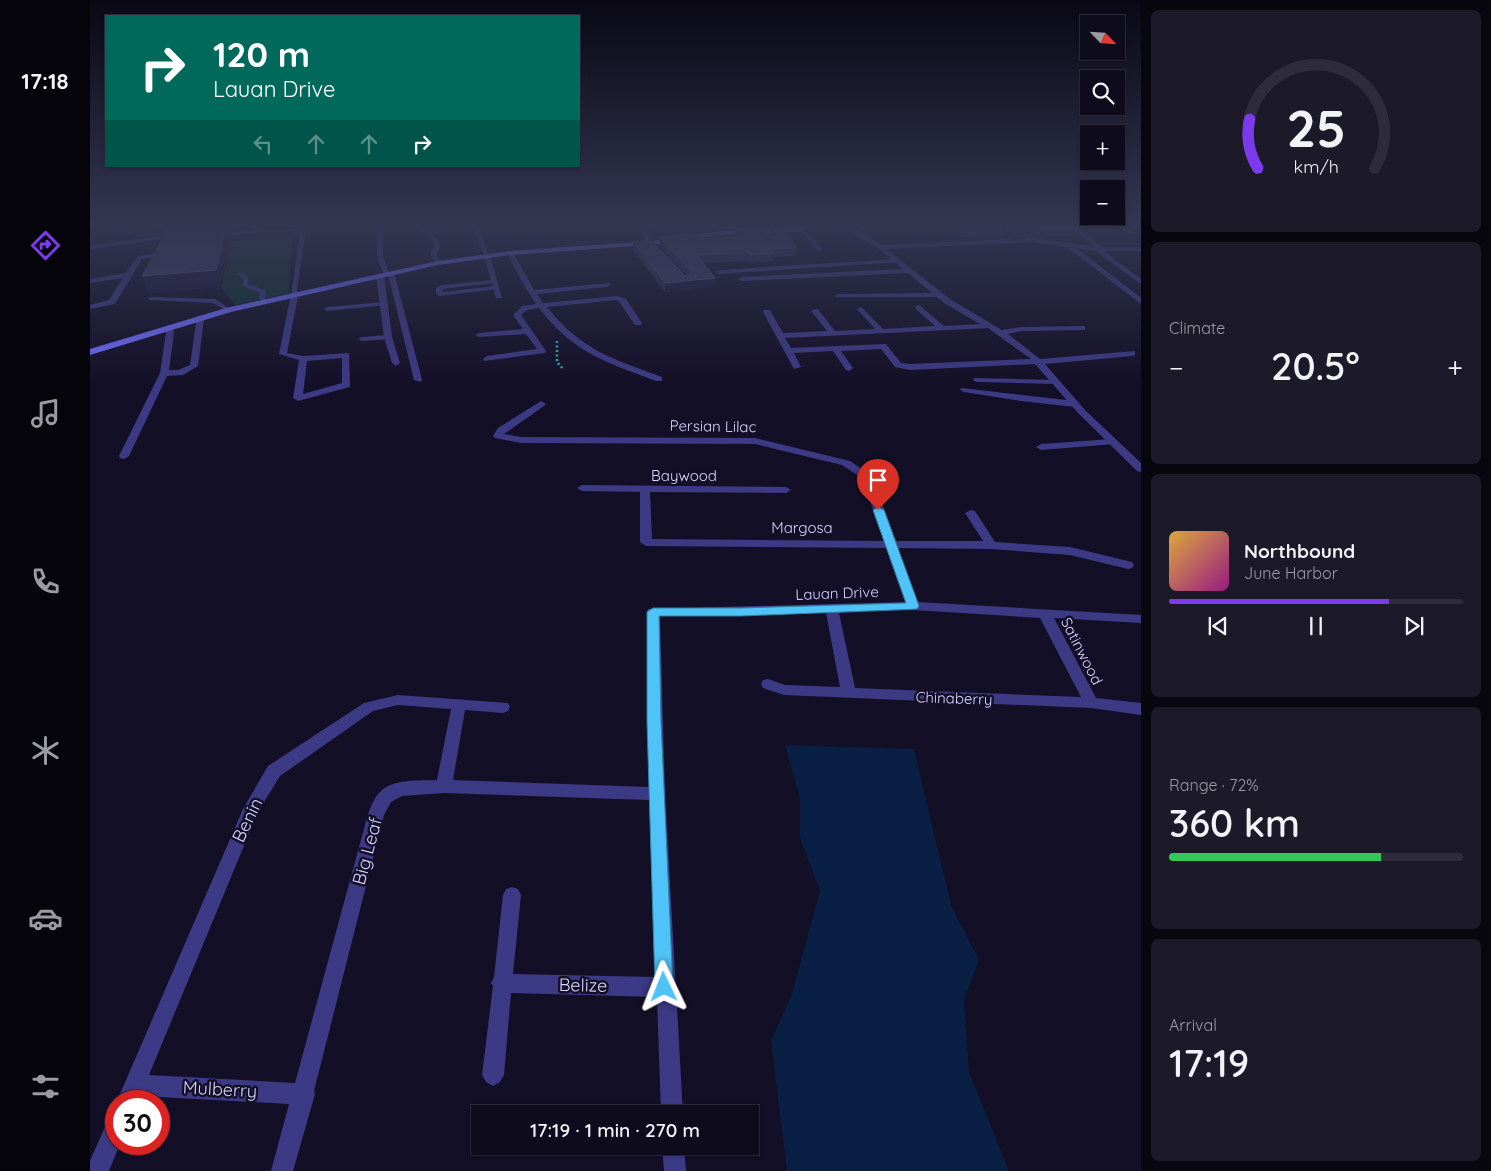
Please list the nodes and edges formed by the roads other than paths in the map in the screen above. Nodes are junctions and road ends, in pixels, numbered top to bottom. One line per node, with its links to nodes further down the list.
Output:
1 (118, 277): 14 (street)
2 (128, 277): 27 (street)
3 (244, 277): 23 (lane)
4 (297, 277): 19 (lane)
5 (371, 277): 19 (main road)
6 (385, 277): 25 (street)
7 (386, 277): 61 (lane)
8 (493, 277): 15 (street)
9 (522, 277): 17 (street)
10 (774, 277): 13 (street)
11 (917, 277): 18 (street)
12 (1109, 277): 24 (street)
13 (742, 278)
14 (90, 281)
15 (494, 285): 15 (lane); 20 (street)
16 (607, 285): 17 (street)
17 (533, 292): 26 (street)
18 (940, 295): 21 (lane); 36 (street)
19 (294, 296): 23 (main road); 53 (street)
20 (499, 296)
21 (838, 296)
22 (151, 299): 31 (lane)
23 (265, 302): 31 (main road)
24 (1141, 302)
25 (385, 304): 29 (lane); 46 (street)
26 (541, 305): 35 (street); 40 (street); 60 (street)
27 (90, 306)
28 (919, 307): 38 (street)
29 (327, 309)
30 (861, 309): 41 (street)
31 (230, 310): 34 (main road)
32 (815, 311): 43 (street)
33 (767, 312): 45 (street)
34 (200, 318): 37 (main road); 59 (street)
35 (638, 322)
36 (989, 326): 38 (street); 42 (street)
37 (168, 327): 51 (main road); 59 (street)
38 (942, 328): 41 (street)
39 (1082, 328): 42 (street)
40 (526, 331): 44 (street); 54 (street)
41 (876, 331): 43 (street); 48 (street)
42 (1001, 333): 55 (street)
43 (832, 334): 45 (street)
44 (479, 336)
45 (781, 336): 50 (street)
46 (388, 337): 47 (lane); 56 (street)
47 (362, 339)
48 (883, 346): 49 (street); 55 (street)
49 (835, 348): 50 (street); 58 (street)
50 (790, 350): 57 (street)
51 (90, 352)
52 (1132, 353): 55 (street)
53 (303, 359): 53 (street)
54 (487, 359)
55 (1039, 362): 63 (street)
56 (396, 364)
57 (797, 368)
58 (849, 368)
59 (164, 373): 69 (street)
60 (658, 379)
61 (418, 380)
62 (977, 380): 63 (lane)
63 (1057, 382): 66 (street)
64 (964, 390): 66 (lane)
65 (541, 404): 75 (street, Persian Lilac)
66 (1079, 408): 67 (street)
67 (1112, 442): 68 (lane); 70 (street)
68 (1041, 447)
69 (124, 456)
70 (1141, 469)
71 (582, 488): 72 (street, Baywood)
72 (645, 490): 73 (street, Baywood); 75 (street, Margosa)
73 (786, 490)
74 (971, 513): 76 (street)
75 (890, 544): 76 (street, Margosa); 78 (street, Persian Lilac)
76 (991, 545): 77 (street, Margosa)
77 (1128, 565)
78 (913, 606): 79 (street, Lauan Drive); 80 (street, Lauan Drive)
79 (832, 609): 83 (street); 89 (street, Lauan Drive)
80 (1045, 614): 81 (street, Lauan Drive); 84 (street, Satinwood)
81 (1141, 618)
82 (768, 684): 83 (street, Chinaberry)
83 (849, 694): 84 (street, Chinaberry)
84 (1091, 703): 87 (street, Chinaberry)
85 (459, 704): 86 (street, Benin); 88 (street); 94 (street, Benin)
86 (503, 708)
87 (1141, 710)
88 (444, 786): 89 (street, Big Leaf); 96 (street, Big Leaf)
89 (657, 794): 92 (street)
90 (512, 895): 91 (street)
91 (501, 983): 92 (street, Belize); 93 (street)
92 (664, 987): 97 (street)
93 (493, 1075)
94 (132, 1090)
95 (170, 1093): 96 (street, Mulberry)
96 (304, 1094): 101 (street, Big Leaf)
97 (671, 1105)
98 (105, 1154): 100 (street)
99 (674, 1155): 102 (street)
100 (98, 1171)
101 (282, 1171)
102 (675, 1171)

